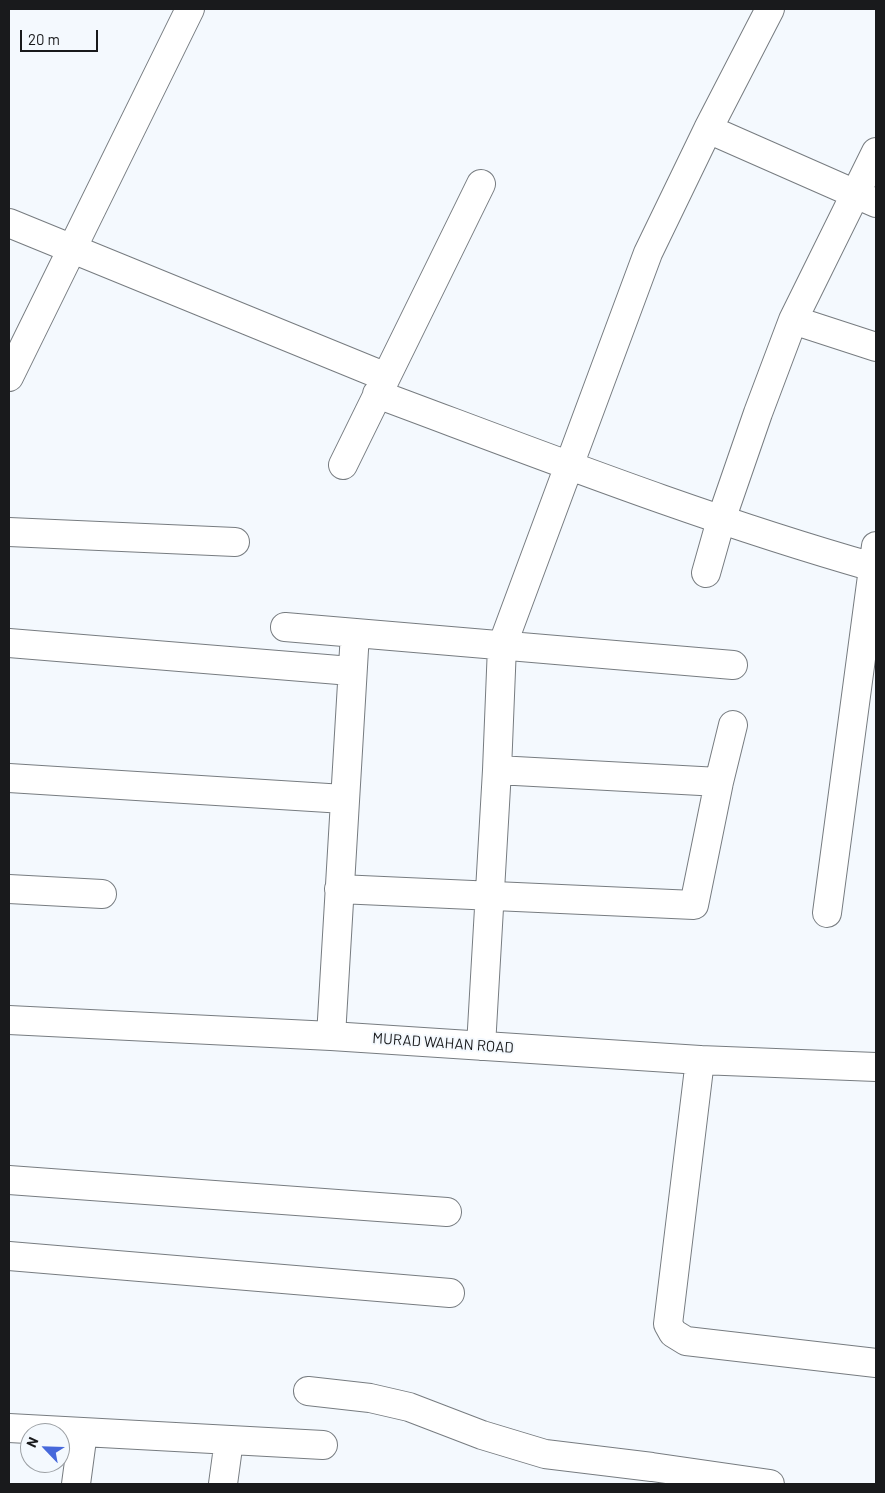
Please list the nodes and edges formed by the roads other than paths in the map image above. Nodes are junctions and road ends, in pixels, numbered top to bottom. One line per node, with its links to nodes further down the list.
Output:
1 (190, 9): 8 (street)
2 (770, 9): 3 (street)
3 (708, 129): 6 (street); 14 (street)
4 (876, 152): 6 (street)
5 (481, 184): 12 (street)
6 (866, 198): 9 (street)
7 (9, 223): 8 (street)
8 (71, 248): 11 (street); 12 (street)
9 (793, 320): 10 (street); 15 (street)
10 (876, 347)
11 (9, 377)
12 (381, 385): 13 (street); 14 (street)
13 (344, 465)
14 (569, 466): 15 (street); 23 (street)
15 (721, 520): 18 (street); 19 (street)
16 (9, 532): 17 (street)
17 (235, 542)
18 (874, 556): 35 (street)
19 (706, 573)
20 (286, 627): 21 (street)
21 (354, 634): 23 (street); 25 (street)
22 (9, 644): 25 (street)
23 (502, 646): 24 (street); 27 (street)
24 (733, 665)
25 (351, 671): 30 (street)
26 (733, 725): 29 (street)
27 (497, 770): 29 (street); 34 (street)
28 (9, 778): 30 (street)
29 (719, 782): 34 (street)
30 (344, 799): 32 (street)
31 (9, 889): 33 (street)
32 (339, 890): 34 (street); 37 (street)
33 (102, 894)
34 (490, 897): 38 (street)
35 (827, 913)
36 (9, 1020): 37 (street, MURAD WAHAN ROAD)
37 (331, 1036): 38 (street, MURAD WAHAN ROAD)
38 (481, 1046): 39 (street, MURAD WAHAN ROAD)
39 (700, 1060): 40 (street, MURAD WAHAN ROAD); 45 (street)
40 (876, 1067)
41 (9, 1180): 42 (street)
42 (447, 1212)
43 (9, 1256): 44 (street)
44 (450, 1293)
45 (876, 1363)
46 (308, 1391): 53 (street)
47 (9, 1428): 48 (street)
48 (83, 1432): 49 (street); 51 (street)
49 (230, 1440): 50 (street); 52 (street)
50 (323, 1445)
51 (76, 1484)
52 (223, 1484)
53 (770, 1484)

